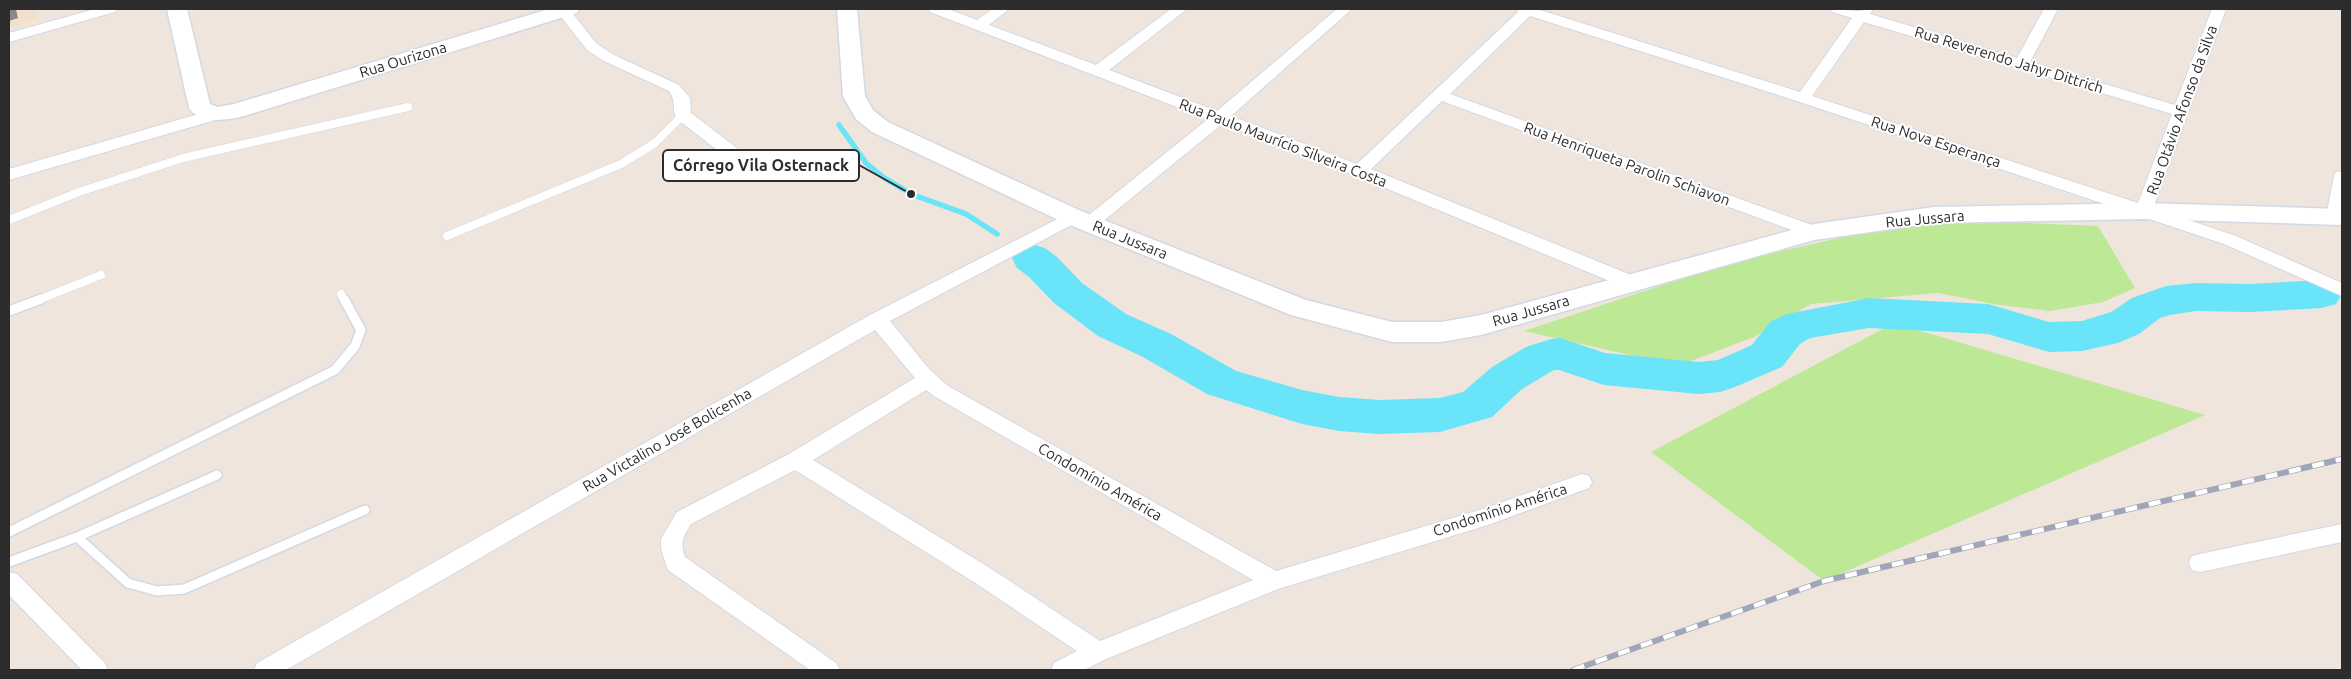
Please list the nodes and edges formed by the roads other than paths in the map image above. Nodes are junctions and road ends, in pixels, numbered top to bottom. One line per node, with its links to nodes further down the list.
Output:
1 (110, 9): 15 (street)
2 (177, 9): 23 (main road)
3 (847, 9): 33 (street, Rua Jussara)
4 (935, 9): 14 (street, Rua Paulo Maurício Silveira Costa)
5 (1002, 9): 14 (street)
6 (1180, 9): 17 (street)
7 (1345, 9): 25 (street)
8 (1527, 9): 19 (street); 20 (street, Rua Nova Esperança)
9 (1837, 9): 13 (street, Rua Reverendo Jahyr Dittrich)
10 (2052, 9): 16 (street)
11 (2219, 9): 22 (street, Rua Otávio Afonso da Silva)
12 (565, 10): 18 (street); 23 (street, Rua Ourizona)
13 (1863, 12): 16 (street, Rua Reverendo Jahyr Dittrich); 20 (street)
14 (979, 26): 17 (street, Rua Paulo Maurício Silveira Costa)
15 (9, 38)
16 (2021, 64): 22 (street, Rua Reverendo Jahyr Dittrich)
17 (1098, 71): 25 (street, Rua Paulo Maurício Silveira Costa)
18 (674, 88): 24 (street)
19 (1439, 95): 26 (street); 34 (street, Rua Henriqueta Parolin Schiavon)
20 (1803, 98): 30 (street, Rua Nova Esperança)
21 (408, 107): 32 (lane)
22 (2181, 112): 30 (street, Rua Otávio Afonso da Silva)
23 (226, 113): 28 (street)
24 (683, 115): 27 (street); 35 (lane)
25 (1219, 118): 26 (street, Rua Paulo Maurício Silveira Costa); 33 (street)
26 (1360, 171): 37 (street, Rua Paulo Maurício Silveira Costa)
27 (757, 172)
28 (9, 175)
29 (2342, 176): 31 (street)
30 (2144, 211): 31 (street, Rua Jussara); 34 (street, Rua Jussara); 38 (street, Rua Nova Esperança)
31 (2338, 217)
32 (9, 220)
33 (1082, 220): 37 (street, Rua Jussara); 41 (street, Rua Victalino José Bolicenha)
34 (1814, 232): 37 (street, Rua Jussara)
35 (447, 236)
36 (101, 275): 40 (lane)
37 (1630, 282)
38 (2342, 290)
39 (341, 294): 47 (lane)
40 (9, 311)
41 (877, 320): 42 (street, Condomínio América); 56 (street, Rua Victalino José Bolicenha)
42 (927, 380): 43 (street); 53 (street, Condomínio América)
43 (796, 460): 54 (street); 57 (street)
44 (218, 475): 49 (lane)
45 (1582, 482): 53 (street, Condomínio América)
46 (365, 510): 49 (lane)
47 (9, 532)
48 (2342, 533): 51 (street)
49 (77, 537): 50 (lane)
50 (9, 562)
51 (2200, 563)
52 (9, 581): 55 (street)
53 (1274, 581): 54 (street, Condomínio América)
54 (1098, 652): 58 (street, Condomínio América)
55 (97, 670)
56 (265, 670)
57 (828, 670)
58 (1062, 670)

